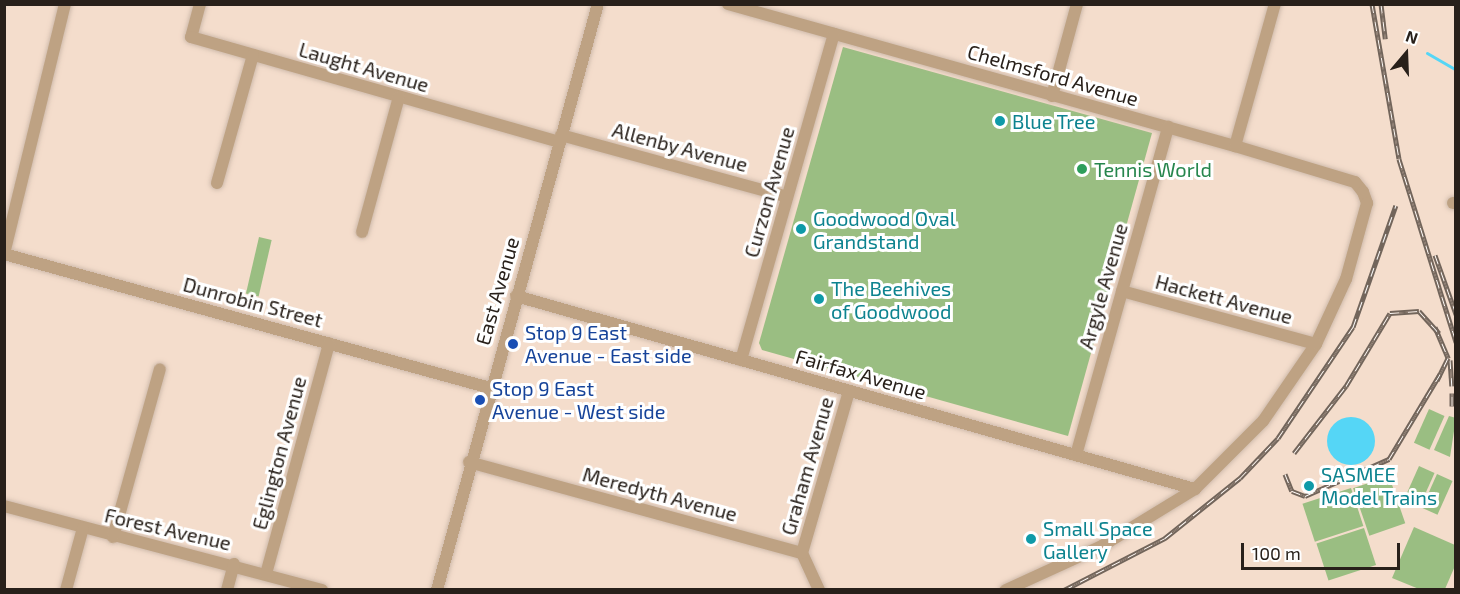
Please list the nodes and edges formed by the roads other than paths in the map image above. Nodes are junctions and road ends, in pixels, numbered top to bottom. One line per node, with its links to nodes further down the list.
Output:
1 (66, 4): 17 (street)
2 (200, 4): 8 (street, Laught Avenue)
3 (598, 4): 12 (street, East Avenue)
4 (728, 4): 7 (street, Chelmsford Avenue)
5 (1077, 4): 9 (street)
6 (1275, 4): 13 (street)
7 (834, 34): 9 (street, Chelmsford Avenue); 15 (street, Curzon Avenue)
8 (253, 55): 10 (street, Laught Avenue); 14 (street)
9 (1052, 96): 11 (street, Chelmsford Avenue)
10 (399, 97): 12 (street, Laught Avenue); 16 (street)
11 (1168, 128): 13 (street, Chelmsford Avenue); 18 (street, Argyle Avenue)
12 (560, 139): 15 (street, Allenby Avenue); 19 (street, East Avenue)
13 (1235, 146): 21 (street, Chelmsford Avenue)
14 (217, 183)
15 (787, 197): 22 (street, Curzon Avenue)
16 (362, 231)
17 (4, 254): 20 (street, Dunrobin Street)
18 (1122, 291): 21 (street, Hackett Avenue); 26 (street, Argyle Avenue)
19 (516, 296): 22 (street, Fairfax Avenue); 24 (street, East Avenue)
20 (329, 344): 24 (street, Dunrobin Street); 34 (street, Eglington Avenue)
21 (1316, 344): 28 (street)
22 (741, 360): 25 (street, Fairfax Avenue)
23 (160, 369): 31 (street)
24 (490, 388): 27 (street, East Avenue)
25 (849, 391): 26 (street, Fairfax Avenue); 32 (street, Graham Avenue)
26 (1076, 455): 28 (street, Fairfax Avenue)
27 (470, 462): 32 (street, Meredyth Avenue); 38 (street, East Avenue)
28 (1195, 489): 40 (street)
29 (4, 506): 30 (street, Forest Avenue)
30 (83, 528): 31 (street, Forest Avenue); 35 (street)
31 (113, 537): 33 (street, Forest Avenue)
32 (802, 553): 39 (street)
33 (234, 564): 34 (street, Forest Avenue); 36 (street)
34 (266, 574): 37 (street, Forest Avenue)
35 (66, 590)
36 (227, 590)
37 (322, 590)
38 (437, 590)
39 (819, 590)
40 (1006, 590)

